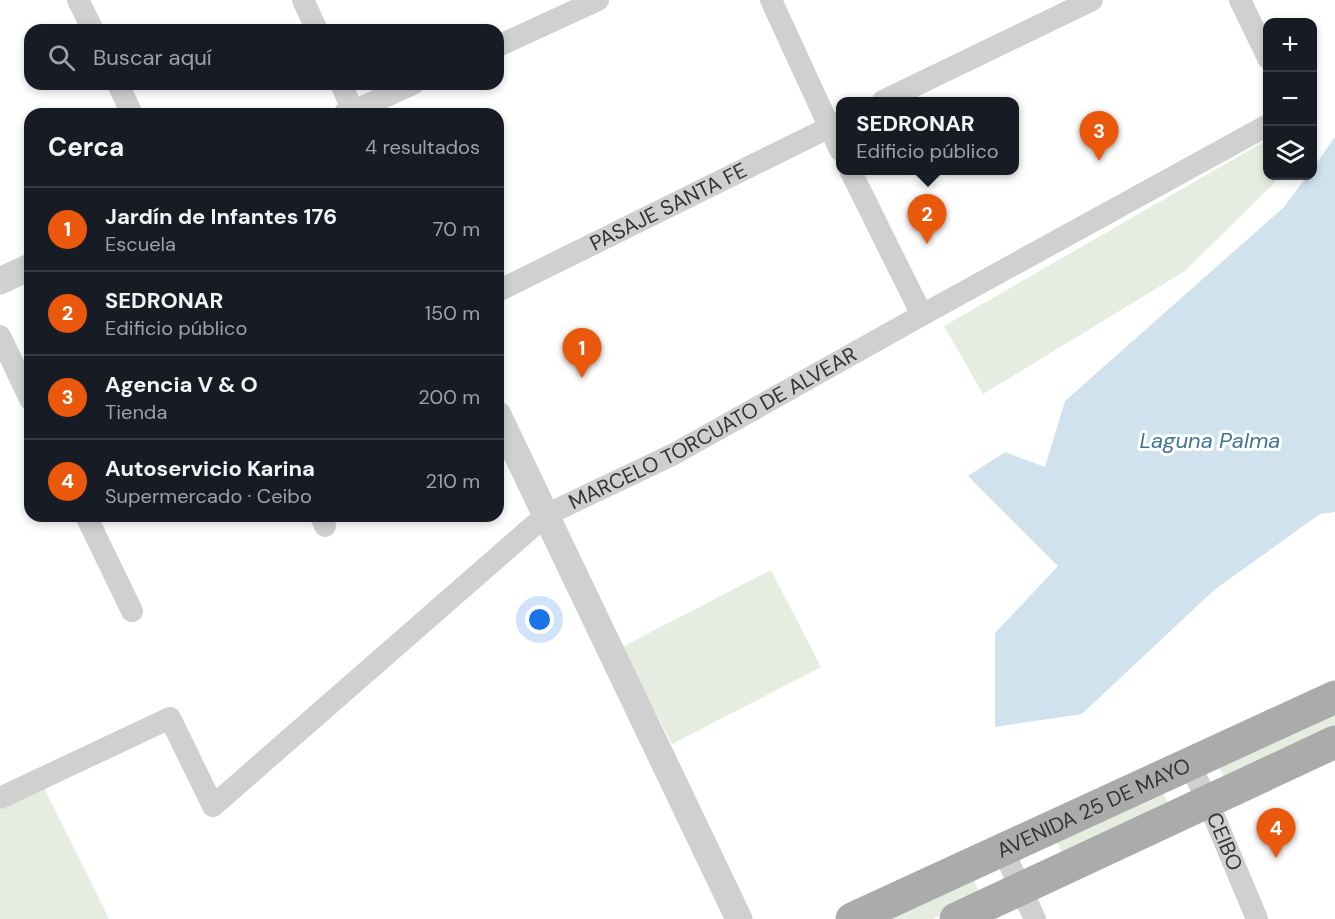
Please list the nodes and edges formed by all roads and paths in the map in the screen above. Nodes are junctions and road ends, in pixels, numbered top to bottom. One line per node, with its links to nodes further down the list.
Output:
1 (78, 0): 7 (street)
2 (303, 0): 8 (street)
3 (598, 0): 9 (street)
4 (771, 0): 18 (street)
5 (1092, 0): 14 (street)
6 (1240, 0): 10 (street)
7 (90, 24)
8 (314, 24)
9 (504, 43)
10 (1263, 48)
11 (121, 90): 15 (street)
12 (343, 90): 16 (street)
13 (400, 90): 17 (street)
14 (893, 97)
15 (129, 108)
16 (350, 108)
17 (363, 108)
18 (834, 125): 23 (street, PASAJE SANTA FE)
19 (1266, 126): 24 (street, MARCELO TORCUATO DE ALVEAR)
20 (852, 175): 24 (street)
21 (24, 270): 22 (street)
22 (0, 281)
23 (504, 288)
24 (922, 315): 28 (street, MARCELO TORCUATO DE ALVEAR)
25 (0, 336): 26 (street)
26 (24, 386)
27 (504, 428): 28 (street)
28 (546, 515): 34 (street, MARCELO TORCUATO DE ALVEAR); 38 (street)
29 (89, 522): 30 (street)
30 (132, 611)
31 (1335, 697): 33 (main road, AVENIDA 25 DE MAYO)
32 (1335, 742): 35 (main road, AVENIDA 25 DE MAYO)
33 (1190, 765): 35 (street, CEIBO); 36 (main road, AVENIDA 25 DE MAYO)
34 (0, 798)
35 (1208, 802): 37 (main road, AVENIDA 25 DE MAYO); 42 (street, CEIBO)
36 (1003, 850): 37 (street); 39 (main road, AVENIDA 25 DE MAYO)
37 (1020, 889): 40 (main road, AVENIDA 25 DE MAYO); 41 (street)
38 (739, 919)
39 (852, 919)
40 (956, 919)
41 (1035, 919)
42 (1257, 919)

